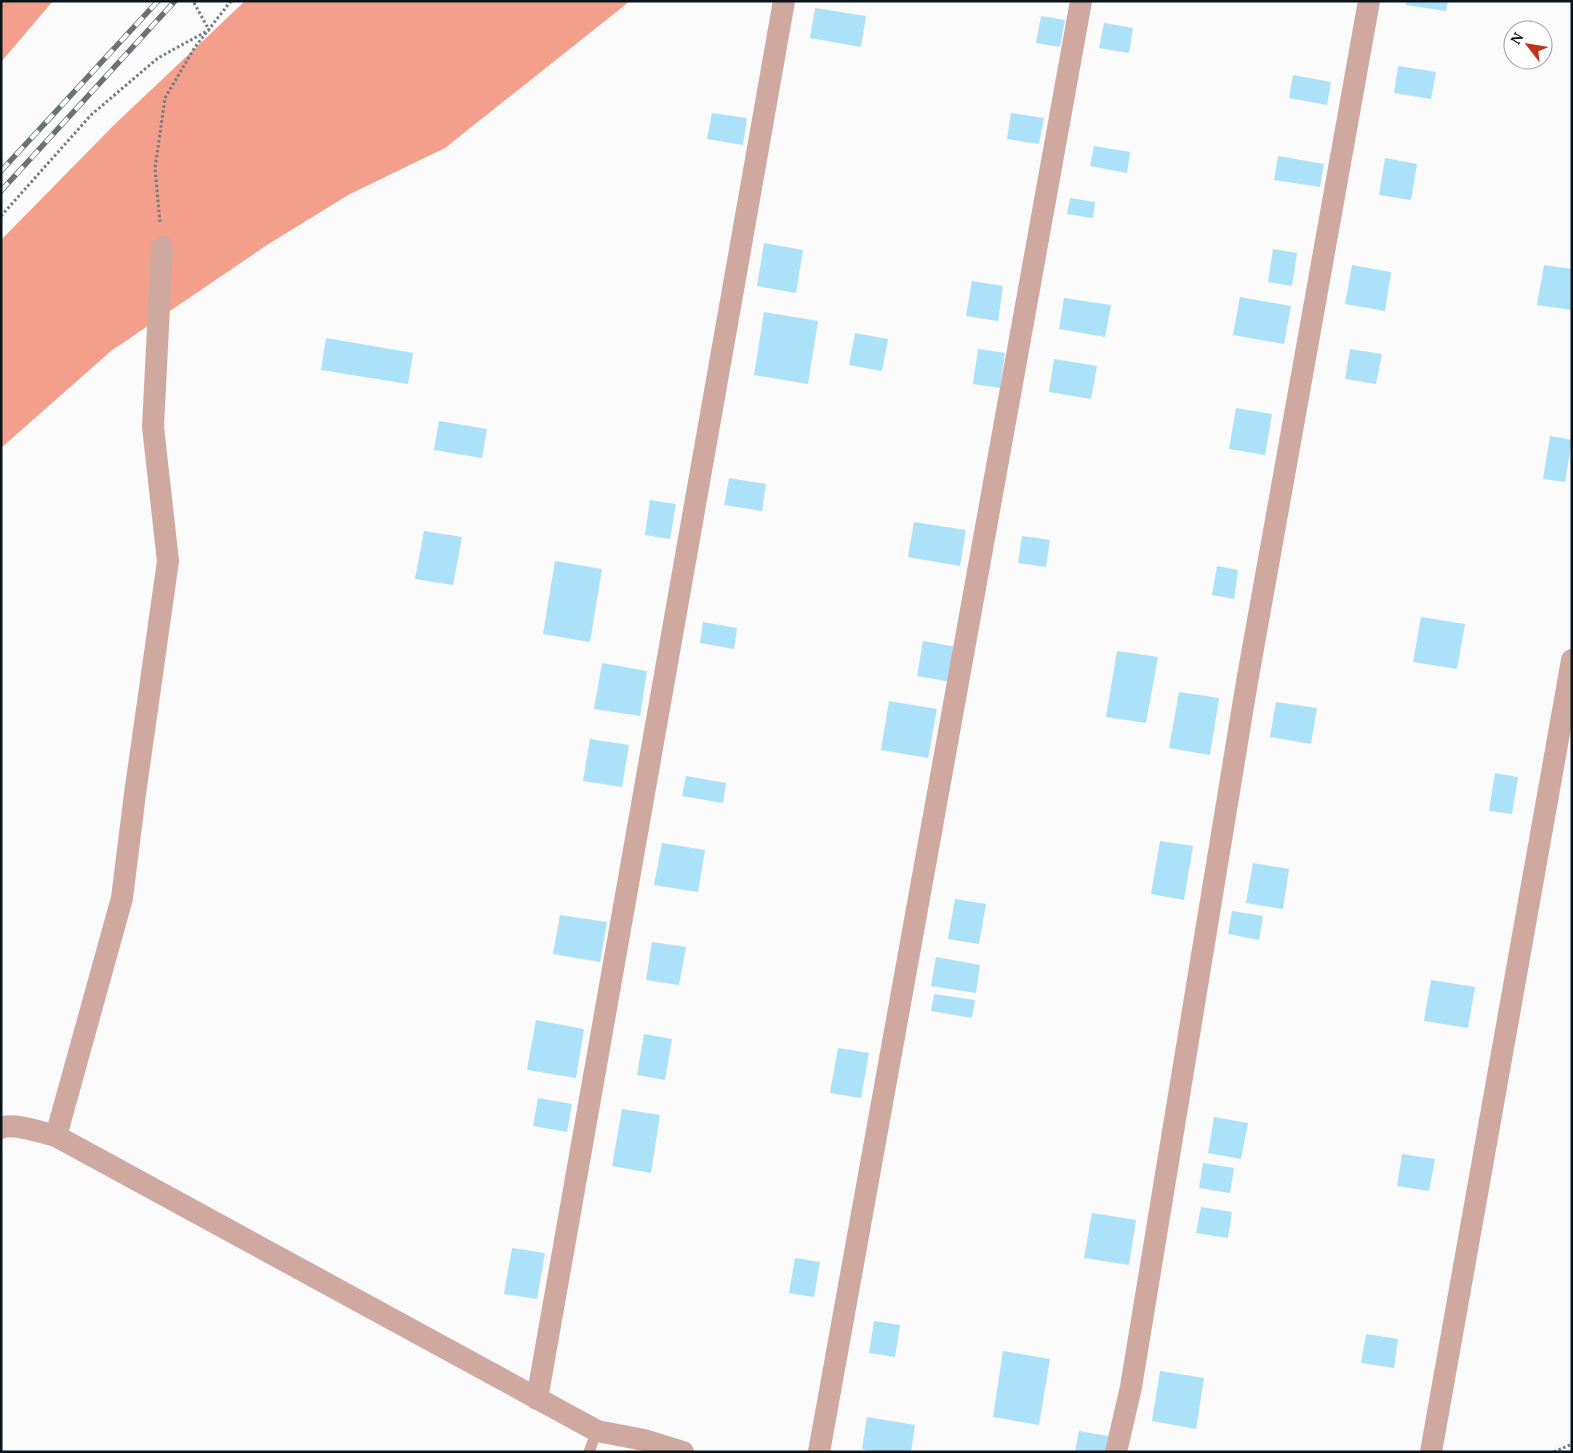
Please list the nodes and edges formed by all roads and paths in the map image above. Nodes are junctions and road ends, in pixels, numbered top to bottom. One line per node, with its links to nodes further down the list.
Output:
1 (193, 1): 6 (path)
2 (230, 1): 6 (path)
3 (784, 1): 13 (street)
4 (1081, 1): 18 (street)
5 (1369, 1): 19 (street)
6 (209, 30): 7 (path); 8 (path)
7 (1, 216)
8 (162, 247): 12 (street)
9 (1572, 660): 10 (street)
10 (1569, 693): 20 (street)
11 (1, 1128): 12 (street)
12 (56, 1136): 13 (street)
13 (538, 1399): 14 (street)
14 (597, 1431): 16 (lane); 17 (street)
15 (1572, 1444): 21 (path)
16 (588, 1452)
17 (683, 1452)
18 (819, 1452)
19 (1116, 1452)
20 (1431, 1452)
21 (1554, 1452)

